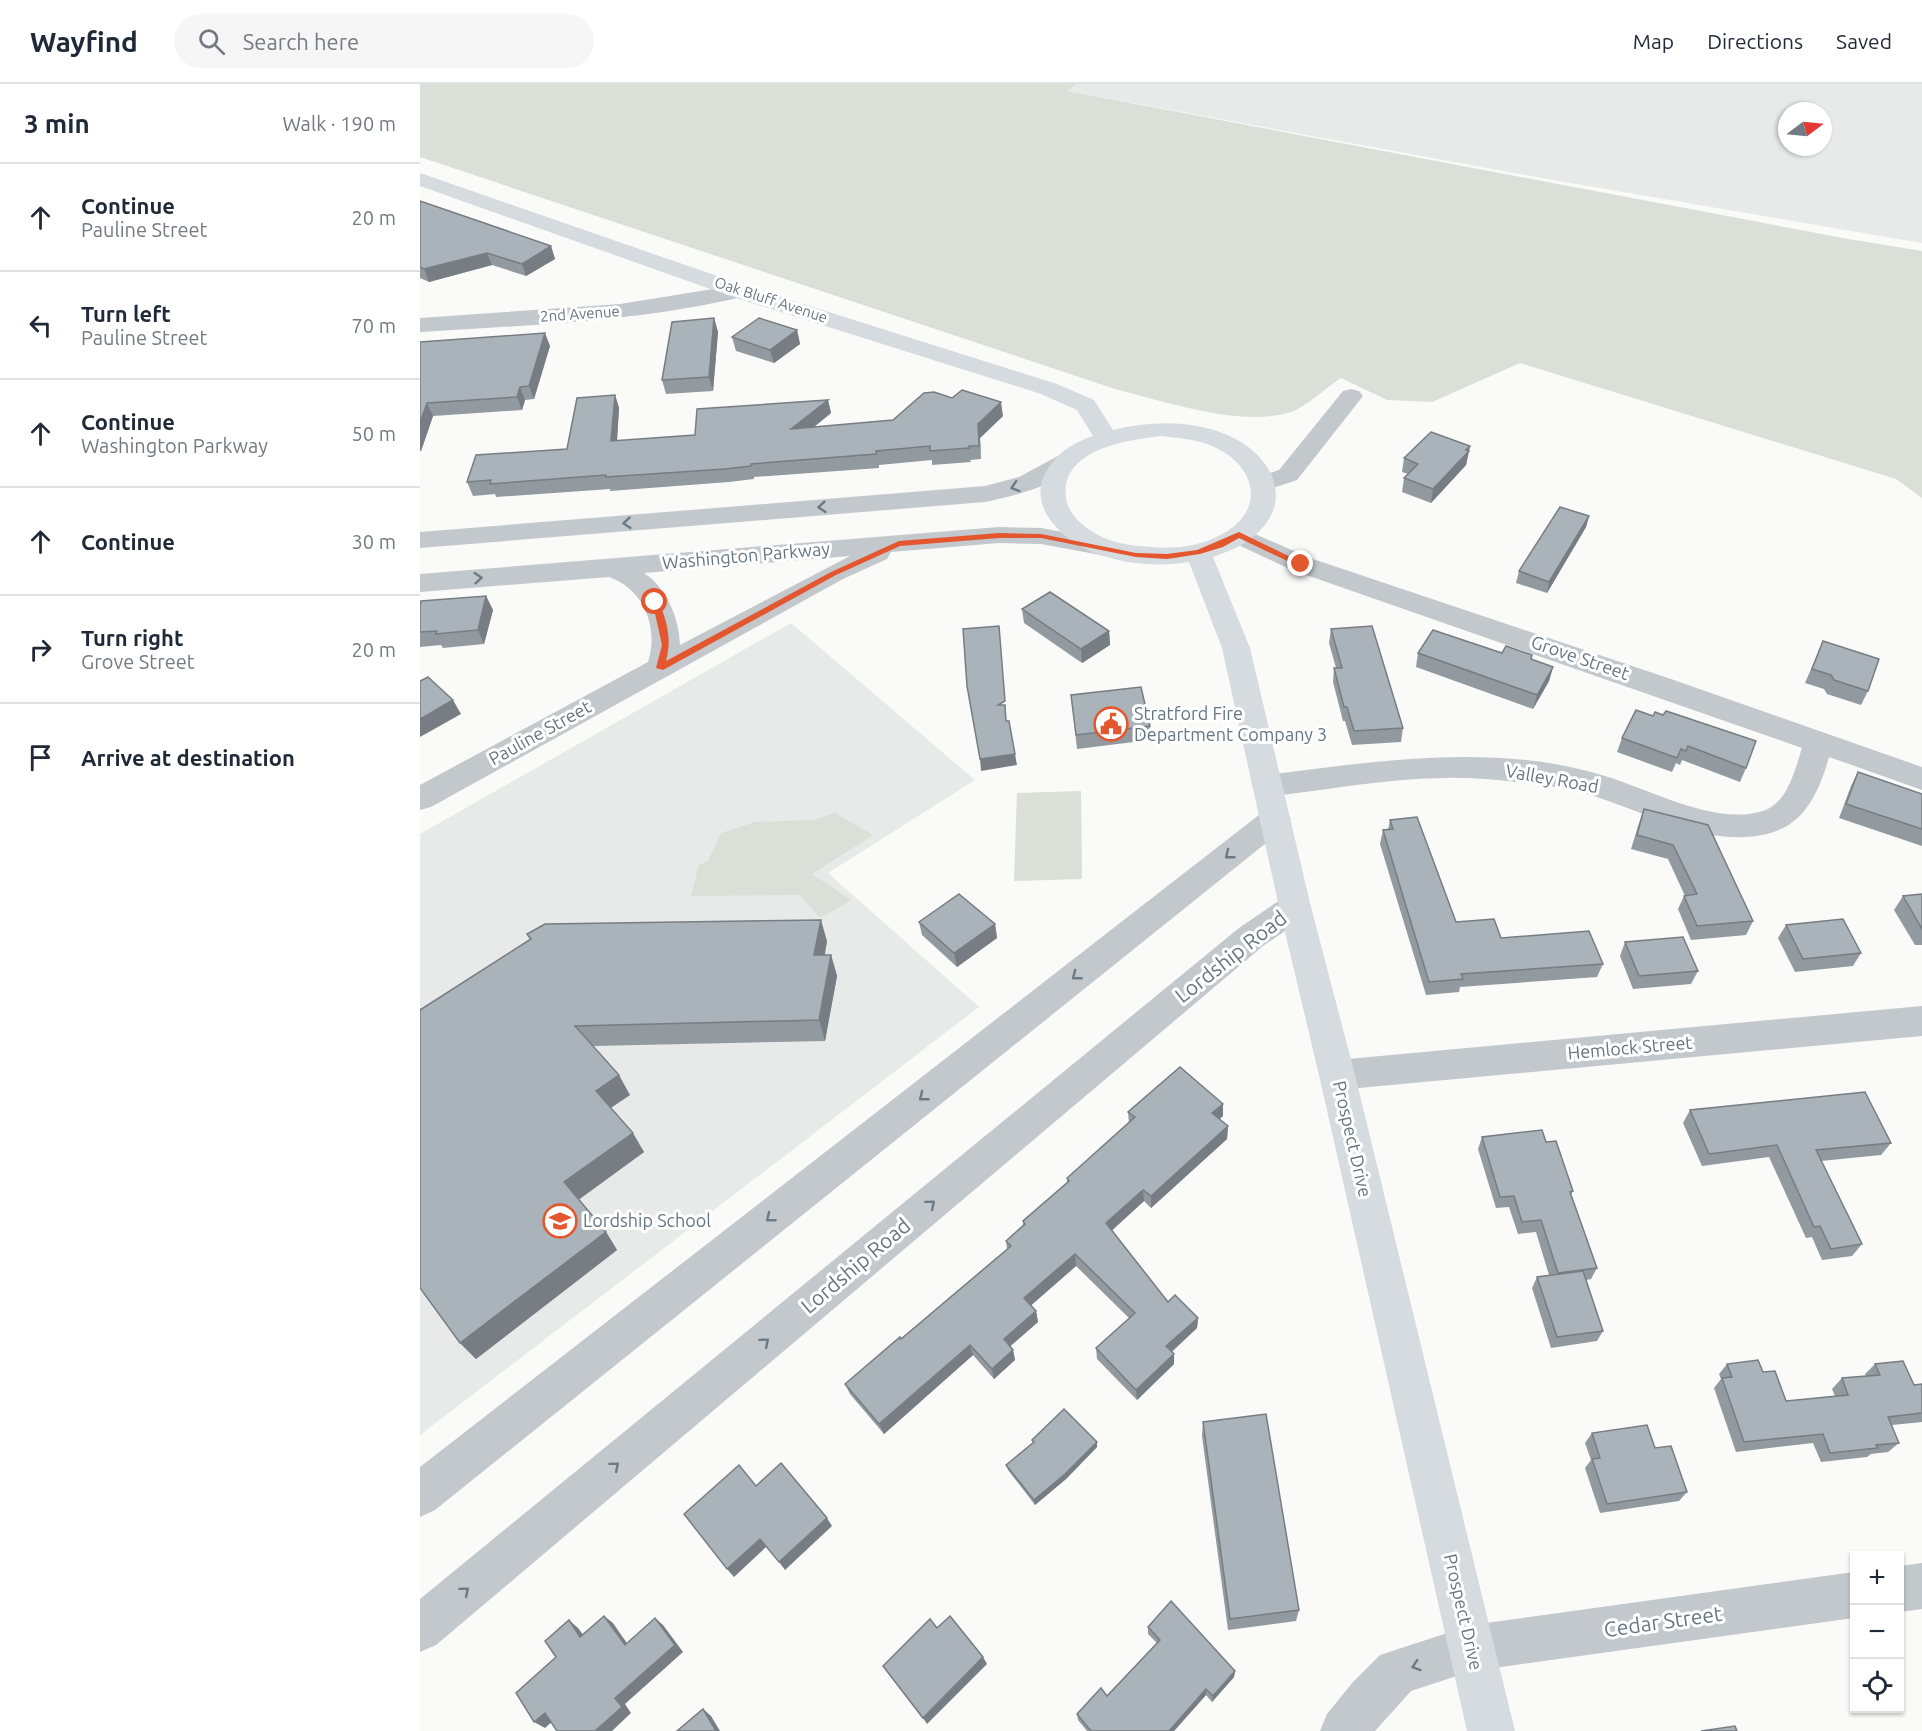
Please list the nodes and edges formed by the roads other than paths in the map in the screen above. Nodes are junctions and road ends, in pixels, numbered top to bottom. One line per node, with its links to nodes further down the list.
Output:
1 (420, 179): 2 (main road, Oak Bluff Avenue)
2 (738, 291): 3 (street, 2nd Avenue); 5 (main road, Oak Bluff Avenue)
3 (420, 325)
4 (1351, 396): 7 (street)
5 (1107, 438): 6 (main road); 7 (main road)
6 (1067, 461): 8 (street, one-way to 8); 12 (main road)
7 (1264, 483): 9 (main road)
8 (903, 501): 10 (street, one-way to 10); 11 (street)
9 (1239, 535): 13 (main road); 17 (street, Grove Street)
10 (420, 540)
11 (899, 544): 12 (street, Washington Parkway); 14 (street, Washington Parkway); 16 (street, Pauline Street)
12 (1106, 548): 13 (main road)
13 (1198, 552): 20 (main road, Prospect Drive)
14 (607, 568): 15 (street, Washington Parkway, one-way to 14); 16 (street)
15 (420, 583)
16 (660, 668): 19 (street, Pauline Street)
17 (1819, 742): 18 (street, Grove Street); 20 (street, Valley Road)
18 (1922, 779)
19 (420, 799)
20 (1271, 803): 21 (main road, Prospect Drive); 24 (street, one-way to 24)
21 (1295, 907): 23 (main road, Prospect Drive); 28 (street, Lordship Road, one-way to 21)
22 (1922, 1021): 23 (street, Hemlock Street)
23 (1337, 1075): 29 (main road, Prospect Drive)
24 (420, 1495)
25 (1922, 1586): 26 (street)
26 (1904, 1588)
27 (1850, 1596): 29 (street, Cedar Street)
28 (420, 1629)
29 (1472, 1648): 30 (street, Cedar Street, one-way to 30); 31 (main road, Prospect Drive)
30 (1344, 1731)
31 (1491, 1731)

